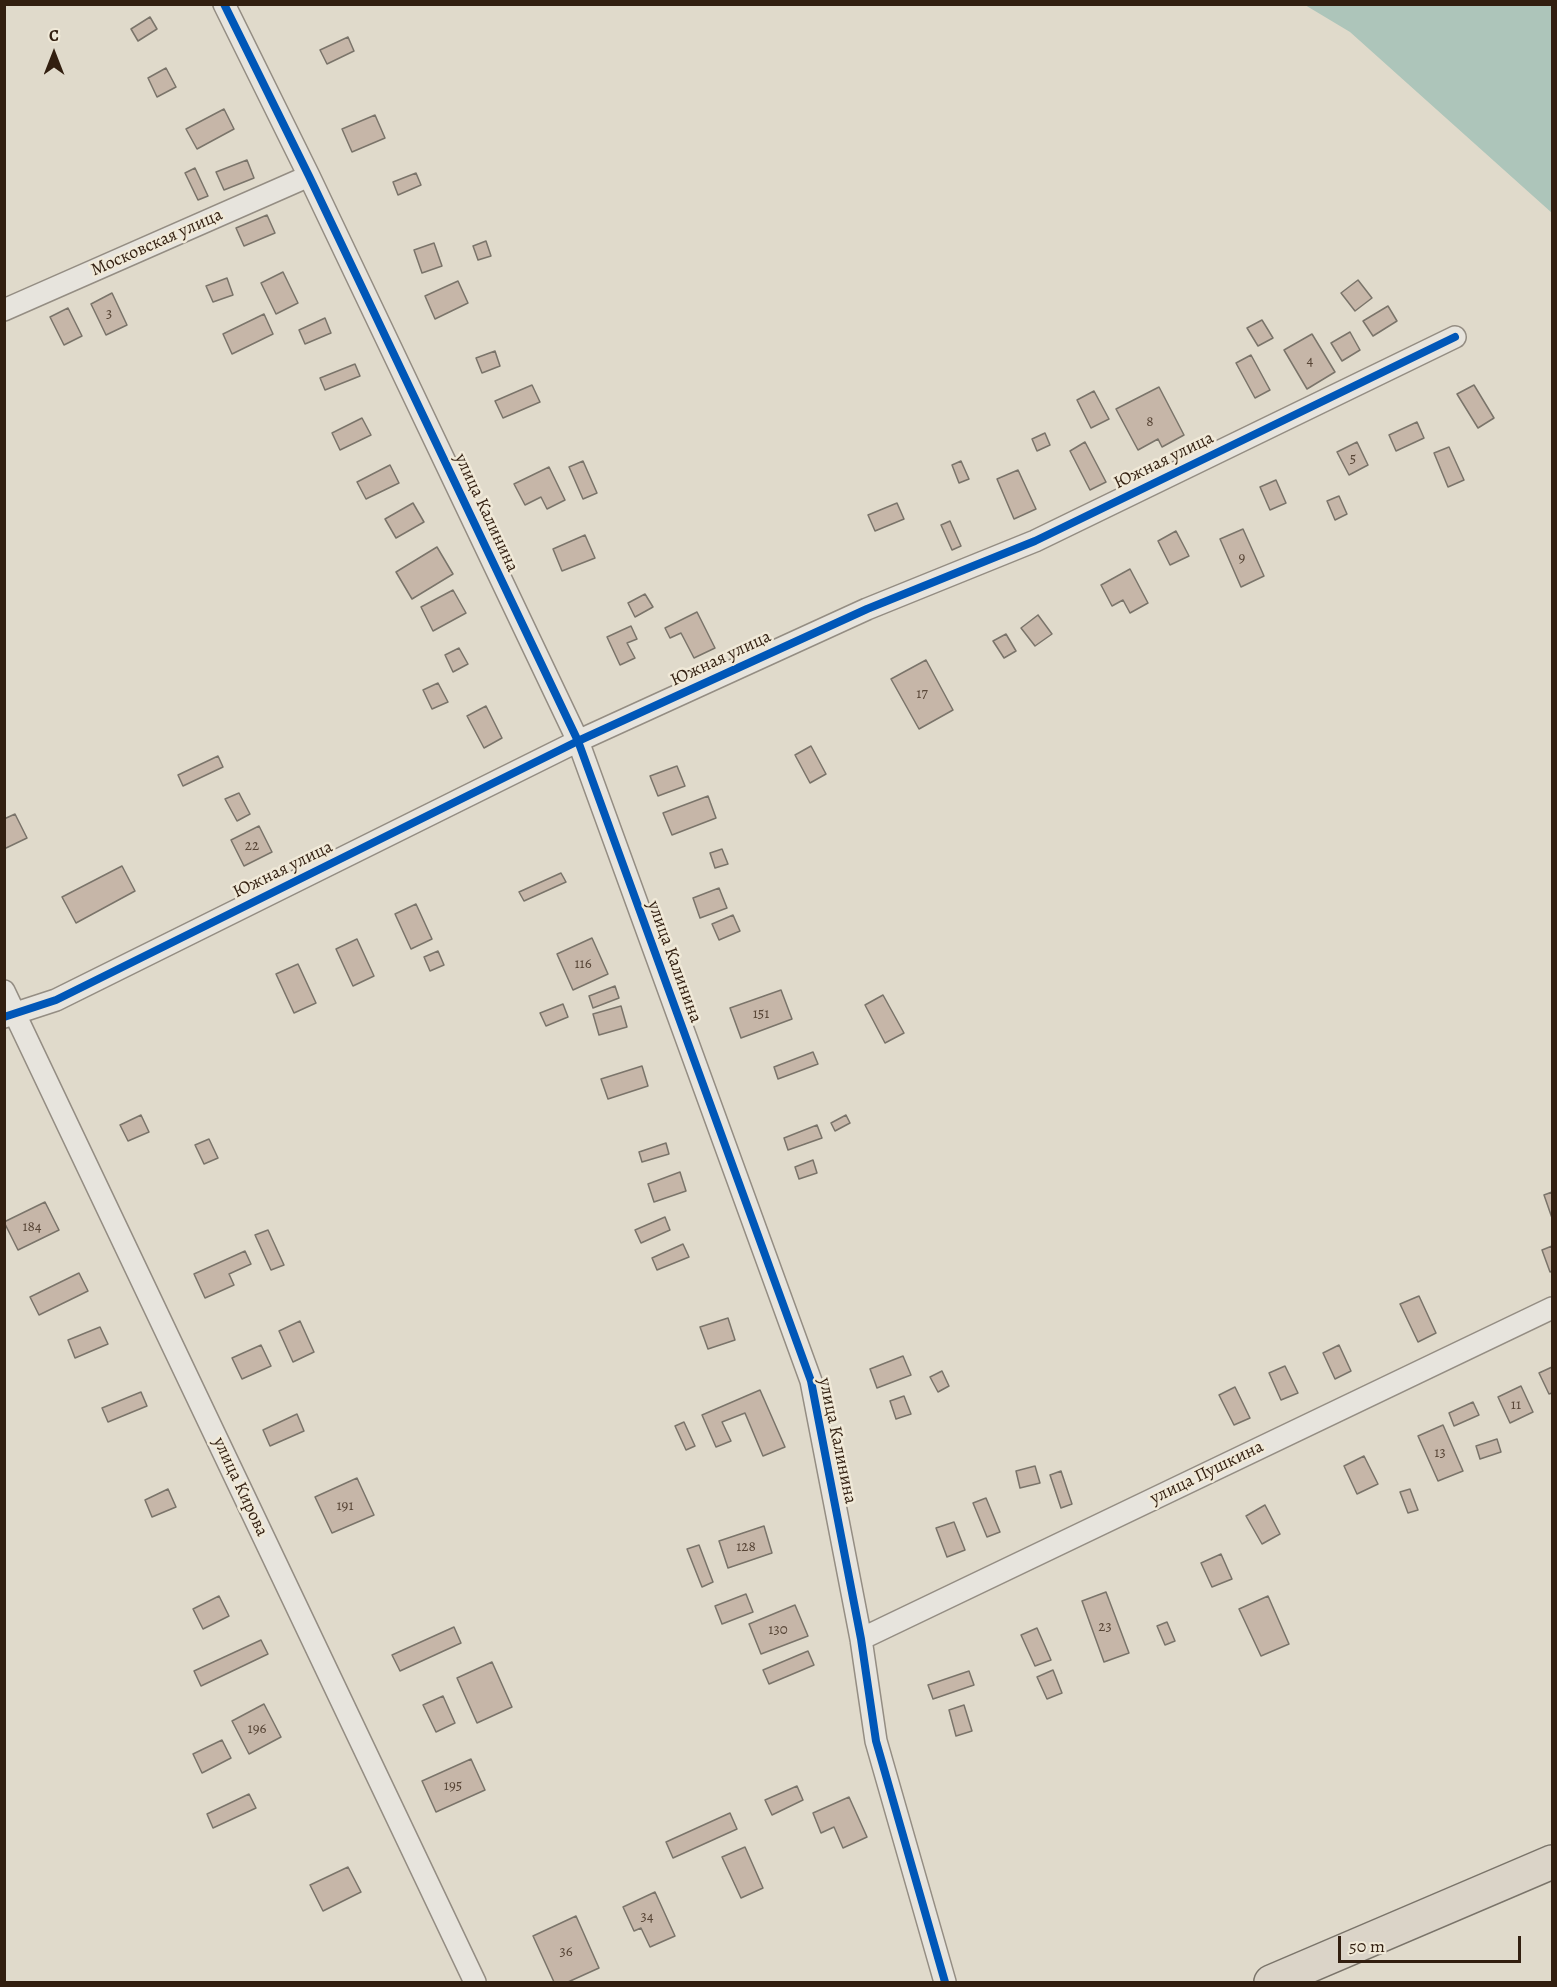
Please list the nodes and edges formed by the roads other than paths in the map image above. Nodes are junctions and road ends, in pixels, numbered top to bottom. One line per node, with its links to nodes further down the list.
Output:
1 (224, 4): 2 (street, улица Калинина)
2 (309, 176): 3 (street, Московская улица); 5 (street, улица Калинина)
3 (4, 310)
4 (1455, 337): 5 (street, Южная улица)
5 (578, 741): 7 (street, Южная улица); 9 (street, улица Калинина)
6 (4, 991): 7 (street, улица Кирова)
7 (10, 1016): 11 (street, улица Кирова)
8 (1552, 1308): 9 (street, улица Пушкина)
9 (861, 1639): 12 (street, улица Калинина)
10 (1552, 1862): 13 (main road)
11 (475, 1983)
12 (945, 1983)
13 (1272, 1983)

